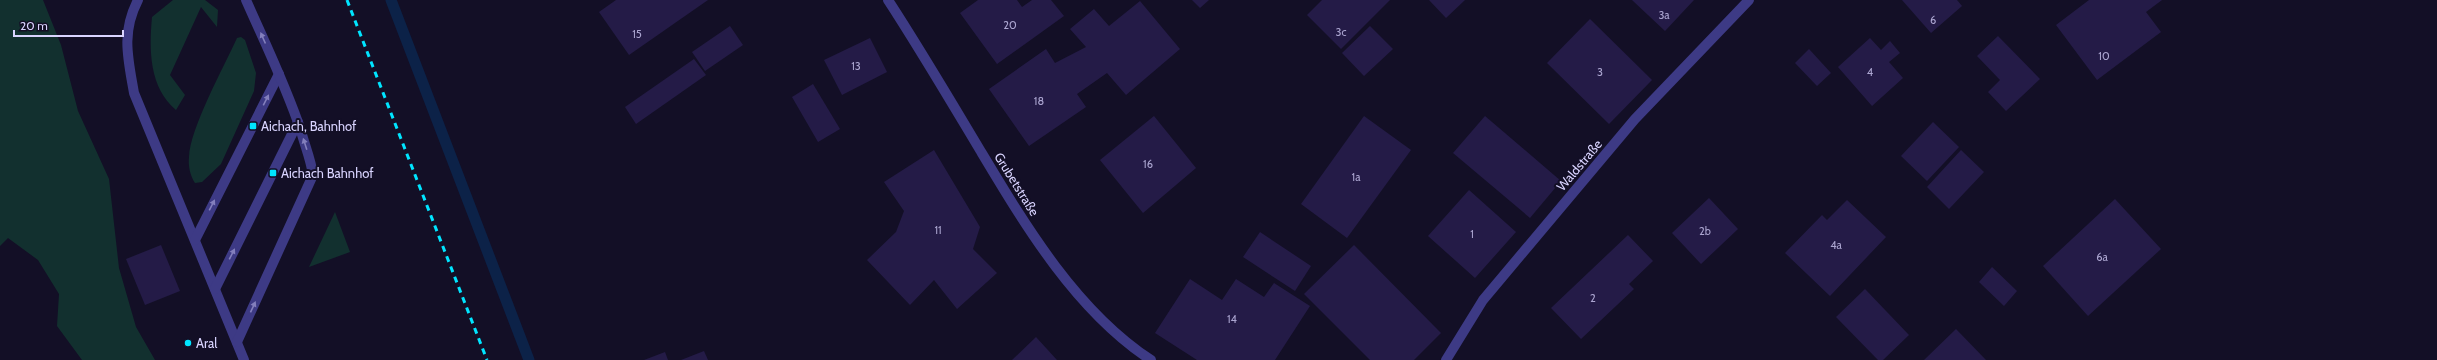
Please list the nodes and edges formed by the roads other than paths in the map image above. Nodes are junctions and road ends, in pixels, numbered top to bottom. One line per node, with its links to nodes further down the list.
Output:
1 (138, 0): 7 (street)
2 (246, 0): 5 (street, one-way to 2)
3 (888, 0): 11 (street, Grubetstraße)
4 (1749, 0): 12 (street, Waldstraße)
5 (279, 74): 6 (street); 7 (street, one-way to 5)
6 (298, 122): 8 (street, one-way to 6); 9 (street, one-way to 6)
7 (194, 240): 8 (street)
8 (215, 289): 9 (street)
9 (237, 342): 10 (street)
10 (244, 360)
11 (1151, 360)
12 (1446, 360)

